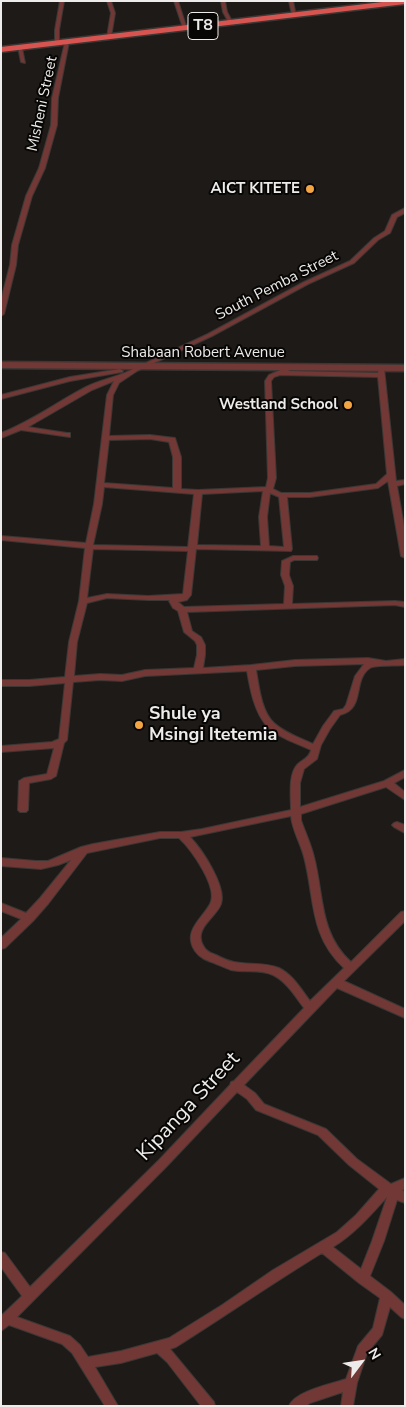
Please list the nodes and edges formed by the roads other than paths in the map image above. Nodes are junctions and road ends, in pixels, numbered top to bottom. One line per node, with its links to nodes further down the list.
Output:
1 (62, 1): 12 (street)
2 (110, 1): 10 (street)
3 (176, 1): 9 (street)
4 (223, 1): 8 (street)
5 (291, 1): 7 (street)
6 (405, 2): 7 (highway, T8)
7 (294, 15): 8 (highway, T8)
8 (231, 22): 9 (highway, T8)
9 (185, 28): 10 (highway, T8)
10 (108, 37): 11 (highway, T8)
11 (68, 42): 12 (highway, T8); 17 (street, Misheni Street)
12 (57, 43): 13 (highway, T8)
13 (20, 48): 14 (highway, T8); 15 (street)
14 (1, 50)
15 (23, 62)
16 (405, 210): 21 (street, South Pemba Street)
17 (1, 312)
18 (1, 365): 21 (street, Shabaan Robert Avenue)
19 (292, 367): 21 (street, Shabaan Robert Avenue); 22 (street, Shabaan Robert Avenue); 23 (street)
20 (405, 368): 22 (street, Shabaan Robert Avenue)
21 (136, 370): 24 (street); 25 (street); 29 (street)
22 (381, 371): 23 (street); 31 (street)
23 (277, 373): 35 (street)
24 (1, 397)
25 (22, 428): 26 (street); 27 (street)
26 (12, 433): 28 (street); 30 (street)
27 (67, 435)
28 (1, 436)
29 (105, 438): 33 (street); 36 (street)
30 (1, 440)
31 (391, 475): 34 (street); 38 (street)
32 (405, 482): 34 (street)
33 (100, 484): 36 (street); 40 (street)
34 (393, 484): 43 (street)
35 (268, 489): 37 (street); 38 (street); 42 (street)
36 (177, 491): 37 (street)
37 (198, 492): 41 (street)
38 (283, 495): 42 (street)
39 (1, 538): 40 (street)
40 (89, 546): 41 (street); 46 (street)
41 (192, 548): 42 (street); 45 (street)
42 (265, 549)
43 (405, 556)
44 (314, 558): 48 (street)
45 (186, 597): 46 (street); 49 (street)
46 (83, 601): 54 (street)
47 (405, 605): 48 (street)
48 (288, 607): 49 (street)
49 (182, 610): 53 (street)
50 (376, 662): 51 (street); 52 (street); 57 (street)
51 (405, 662)
52 (252, 668): 53 (street); 57 (street)
53 (198, 670): 54 (street)
54 (71, 680): 55 (street); 56 (street)
55 (1, 683)
56 (60, 743): 58 (street); 62 (street)
57 (316, 748): 63 (street)
58 (1, 749)
59 (405, 773): 60 (street)
60 (387, 783): 61 (street); 63 (street)
61 (405, 797)
62 (23, 810)
63 (295, 812): 64 (street); 71 (street)
64 (182, 835): 65 (street); 73 (street)
65 (84, 849): 66 (street); 69 (street)
66 (1, 862)
67 (1, 907): 69 (street)
68 (405, 915): 71 (street, Kipanga Street)
69 (29, 918): 70 (street)
70 (1, 945)
71 (351, 968): 72 (street, Kipanga Street)
72 (337, 983): 73 (street, Kipanga Street); 74 (street)
73 (310, 1008): 75 (street, Kipanga Street)
74 (405, 1014)
75 (235, 1085): 77 (street); 82 (street, Kipanga Street)
76 (405, 1183): 77 (street)
77 (394, 1192): 78 (street); 80 (street)
78 (323, 1247): 80 (street); 85 (street)
79 (1, 1256): 82 (street)
80 (363, 1279): 81 (street)
81 (387, 1296): 83 (street); 87 (street)
82 (30, 1297): 84 (street, Kipanga Street)
83 (405, 1313)
84 (4, 1322): 86 (street)
85 (159, 1347): 86 (street); 89 (street)
86 (85, 1362): 88 (street)
87 (351, 1383): 90 (street); 91 (street)
88 (112, 1406)
89 (209, 1406)
90 (295, 1406)
91 (347, 1406)

